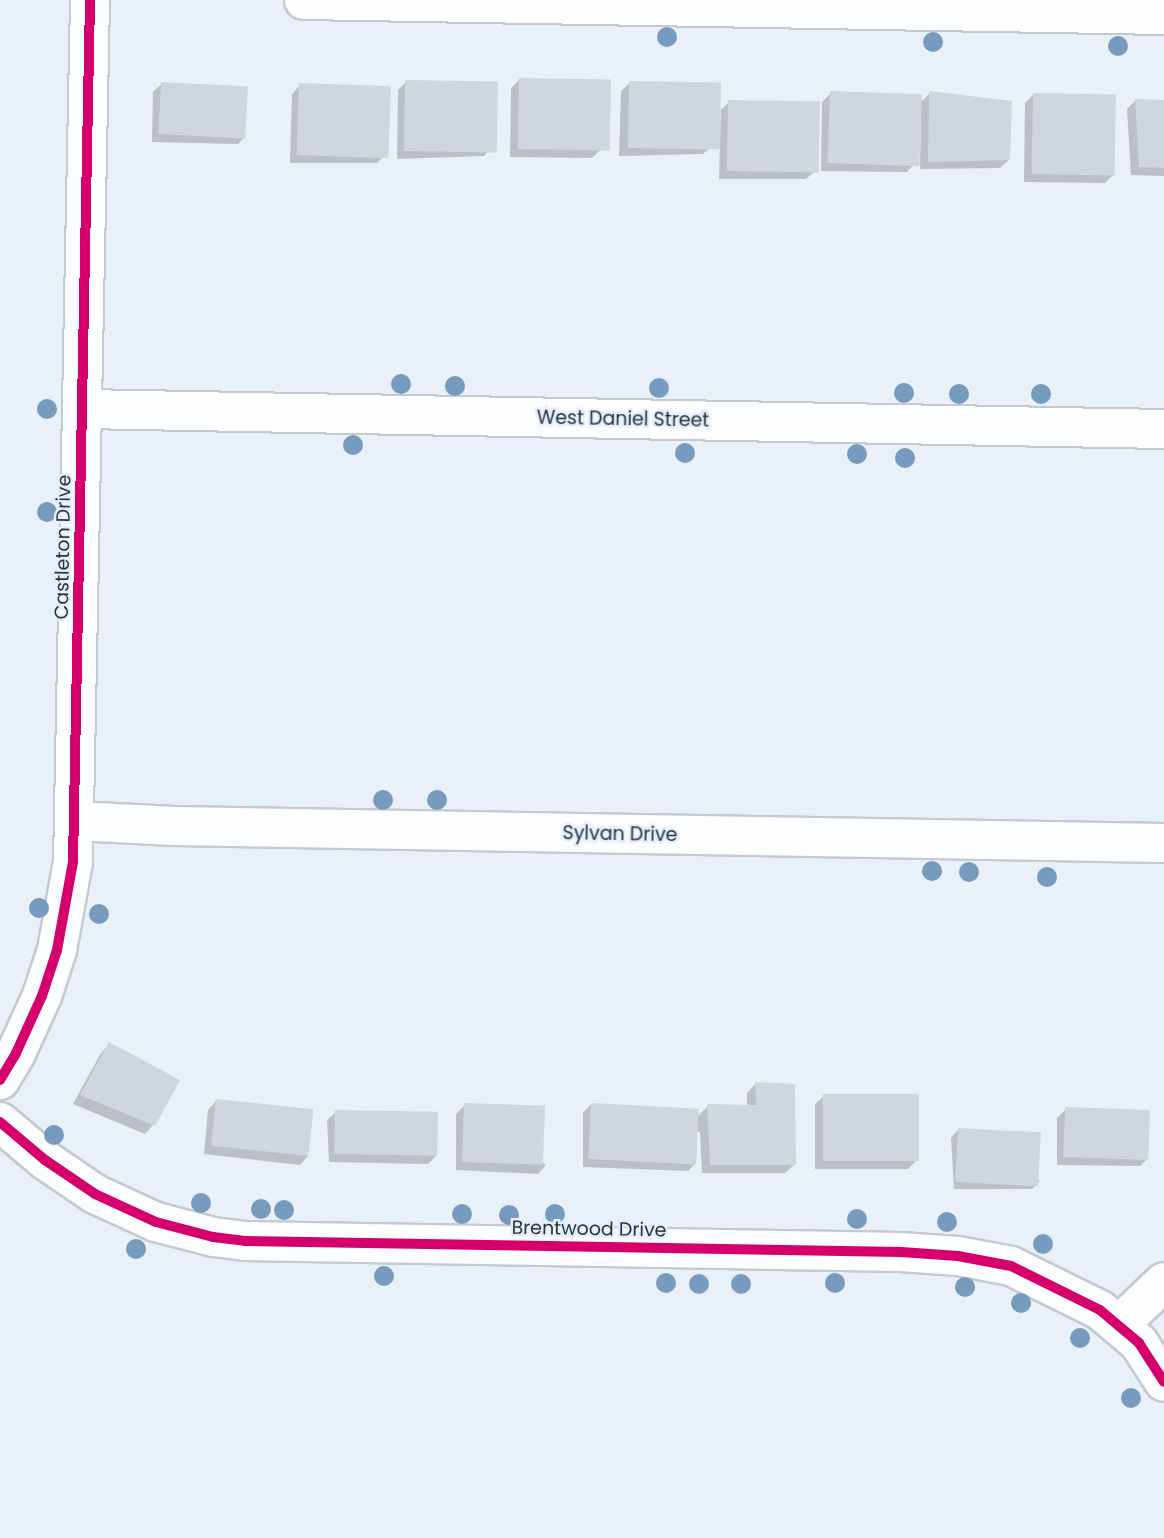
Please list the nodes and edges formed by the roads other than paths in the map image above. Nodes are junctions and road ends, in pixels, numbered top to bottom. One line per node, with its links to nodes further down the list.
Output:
1 (90, 0): 4 (street, Castleton Drive)
2 (304, 0): 3 (street)
3 (1164, 15)
4 (83, 409): 5 (street, West Daniel Street); 6 (street, Castleton Drive)
5 (1164, 429)
6 (76, 821): 7 (street, Sylvan Drive); 8 (street, Castleton Drive)
7 (1164, 843)
8 (0, 1080)
9 (0, 1122): 11 (street, Brentwood Drive)
10 (1164, 1282): 11 (street)
11 (1119, 1325): 12 (street, Brentwood Drive)
12 (1164, 1382)

